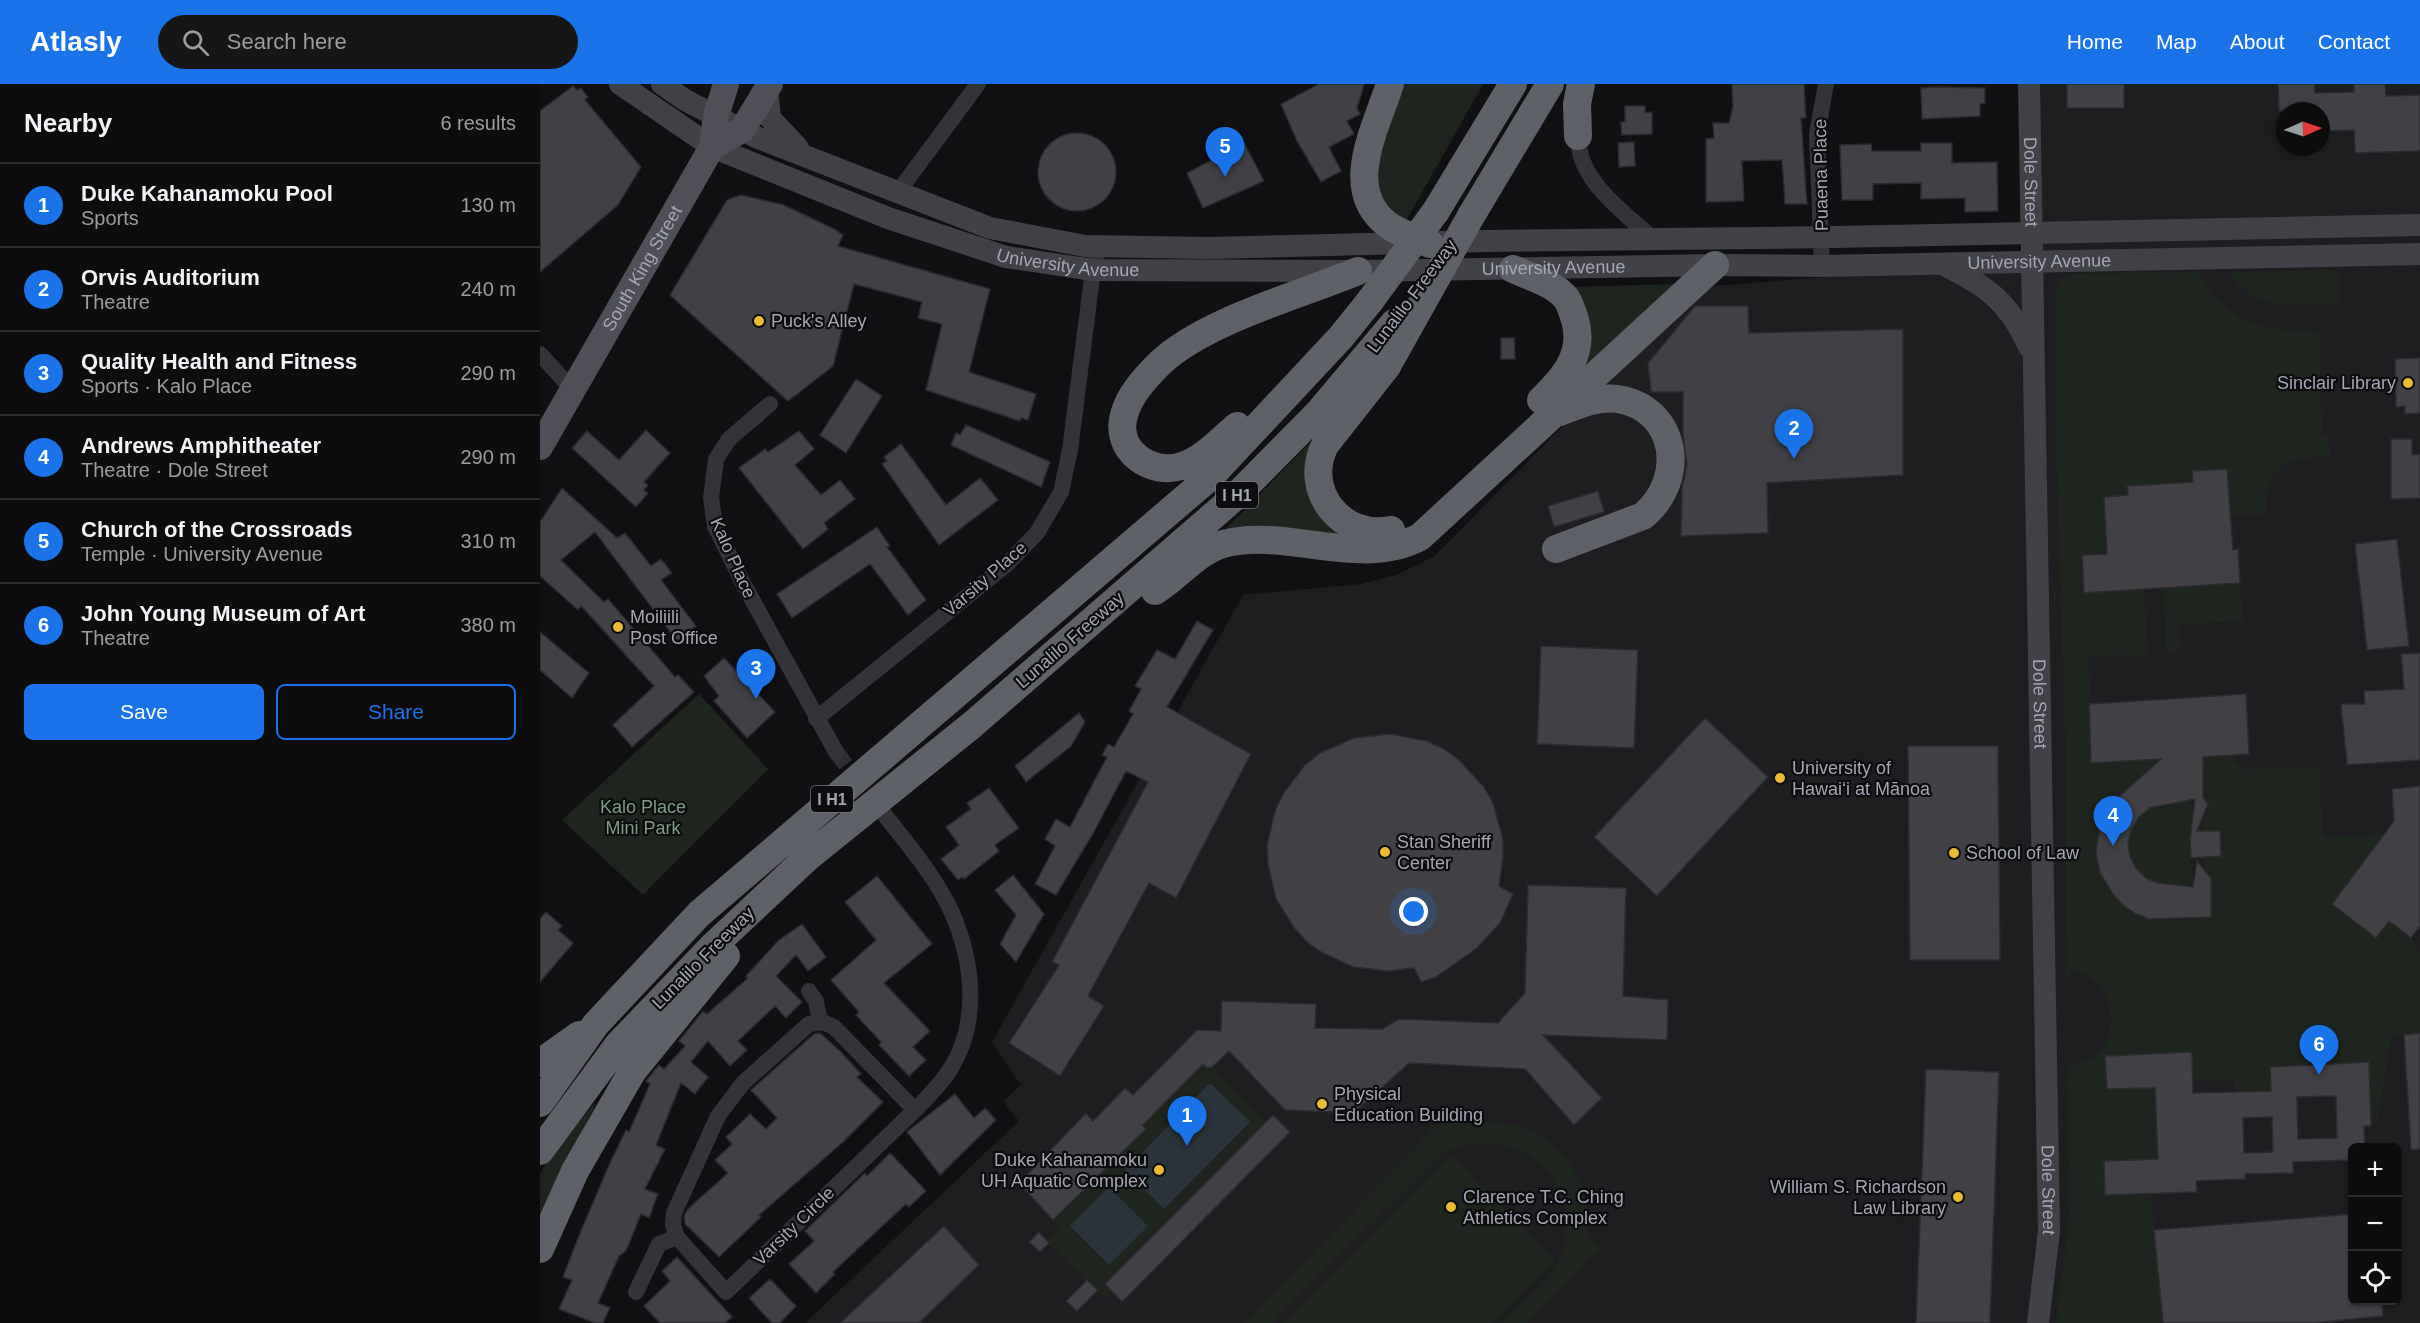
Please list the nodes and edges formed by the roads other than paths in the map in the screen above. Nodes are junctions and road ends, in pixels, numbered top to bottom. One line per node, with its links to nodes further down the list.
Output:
1 (620, 84): 17 (main road, University Avenue)
2 (662, 84): 14 (main road, University Avenue)
3 (726, 84): 14 (main road, South King Street)
4 (978, 84): 19 (street)
5 (1390, 84): 27 (highway)
6 (1493, 84): 20 (highway)
7 (1513, 84): 20 (highway, Lunalilo Freeway / I H1)
8 (1550, 84): 21 (highway, Lunalilo Freeway / I H1)
9 (1581, 84): 16 (highway)
10 (1594, 84): 16 (street)
11 (1826, 84): 25 (street, Puaena Place)
12 (2029, 84): 24 (main road, Dole Street)
13 (768, 87): 15 (main road); 18 (main road)
14 (716, 116): 15 (main road, University Avenue); 17 (main road, South King Street)
15 (742, 130): 17 (main road); 18 (main road, University Avenue)
16 (1578, 136): 26 (street)
17 (712, 147): 22 (main road, University Avenue); 40 (main road, South King Street)
18 (808, 156): 19 (main road, University Avenue)
19 (898, 192): 22 (main road); 28 (main road, University Avenue)
20 (1429, 211): 27 (highway, Lunalilo Freeway / I H1, bridge)
21 (1471, 216): 34 (highway, bridge); 45 (highway, Lunalilo Freeway / I H1, bridge)
22 (888, 218): 35 (main road, University Avenue)
23 (2420, 225): 24 (main road, University Avenue)
24 (2033, 232): 25 (main road, University Avenue); 30 (main road, Dole Street)
25 (1822, 237): 26 (main road, University Avenue); 33 (street, Puaena Place)
26 (1653, 238): 27 (main road, University Avenue)
27 (1417, 246): 28 (main road, University Avenue); 37 (highway, Lunalilo Freeway / I H1, bridge)
28 (1098, 247): 35 (street, Varsity Place)
29 (2420, 254): 30 (main road, University Avenue)
30 (2032, 261): 31 (main road, University Avenue); 39 (main road, Dole Street)
31 (1943, 264): 33 (main road, University Avenue); 39 (main road)
32 (1715, 265): 33 (main road, University Avenue); 34 (main road, University Avenue); 42 (highway)
33 (1822, 266)
34 (1513, 268): 36 (main road, University Avenue)
35 (1093, 270): 36 (main road, University Avenue); 46 (street, Varsity Place)
36 (1358, 271): 37 (highway)
37 (1341, 337): 52 (highway, Lunalilo Freeway / I H1)
38 (540, 354): 40 (street)
39 (2032, 354): 60 (main road, Dole Street)
40 (573, 390): 43 (main road, South King Street)
41 (770, 404): 46 (street, Kalo Place)
42 (1546, 417): 44 (highway); 45 (highway)
43 (540, 447)
44 (1556, 549)
45 (1061, 648): 49 (highway, Lunalilo Freeway / I H1)
46 (816, 719): 47 (street)
47 (836, 752)
48 (884, 814): 55 (street, Varsity Circle)
49 (808, 857): 56 (highway, Lunalilo Freeway / I H1); 58 (highway)
50 (809, 991): 51 (street)
51 (820, 1022): 55 (street); 57 (street)
52 (596, 1024): 53 (highway); 54 (highway, Lunalilo Freeway / I H1)
53 (540, 1063)
54 (540, 1103)
55 (915, 1110): 57 (street, Varsity Circle)
56 (540, 1151)
57 (677, 1237): 59 (street)
58 (540, 1249)
59 (636, 1292)
60 (2038, 1323)

